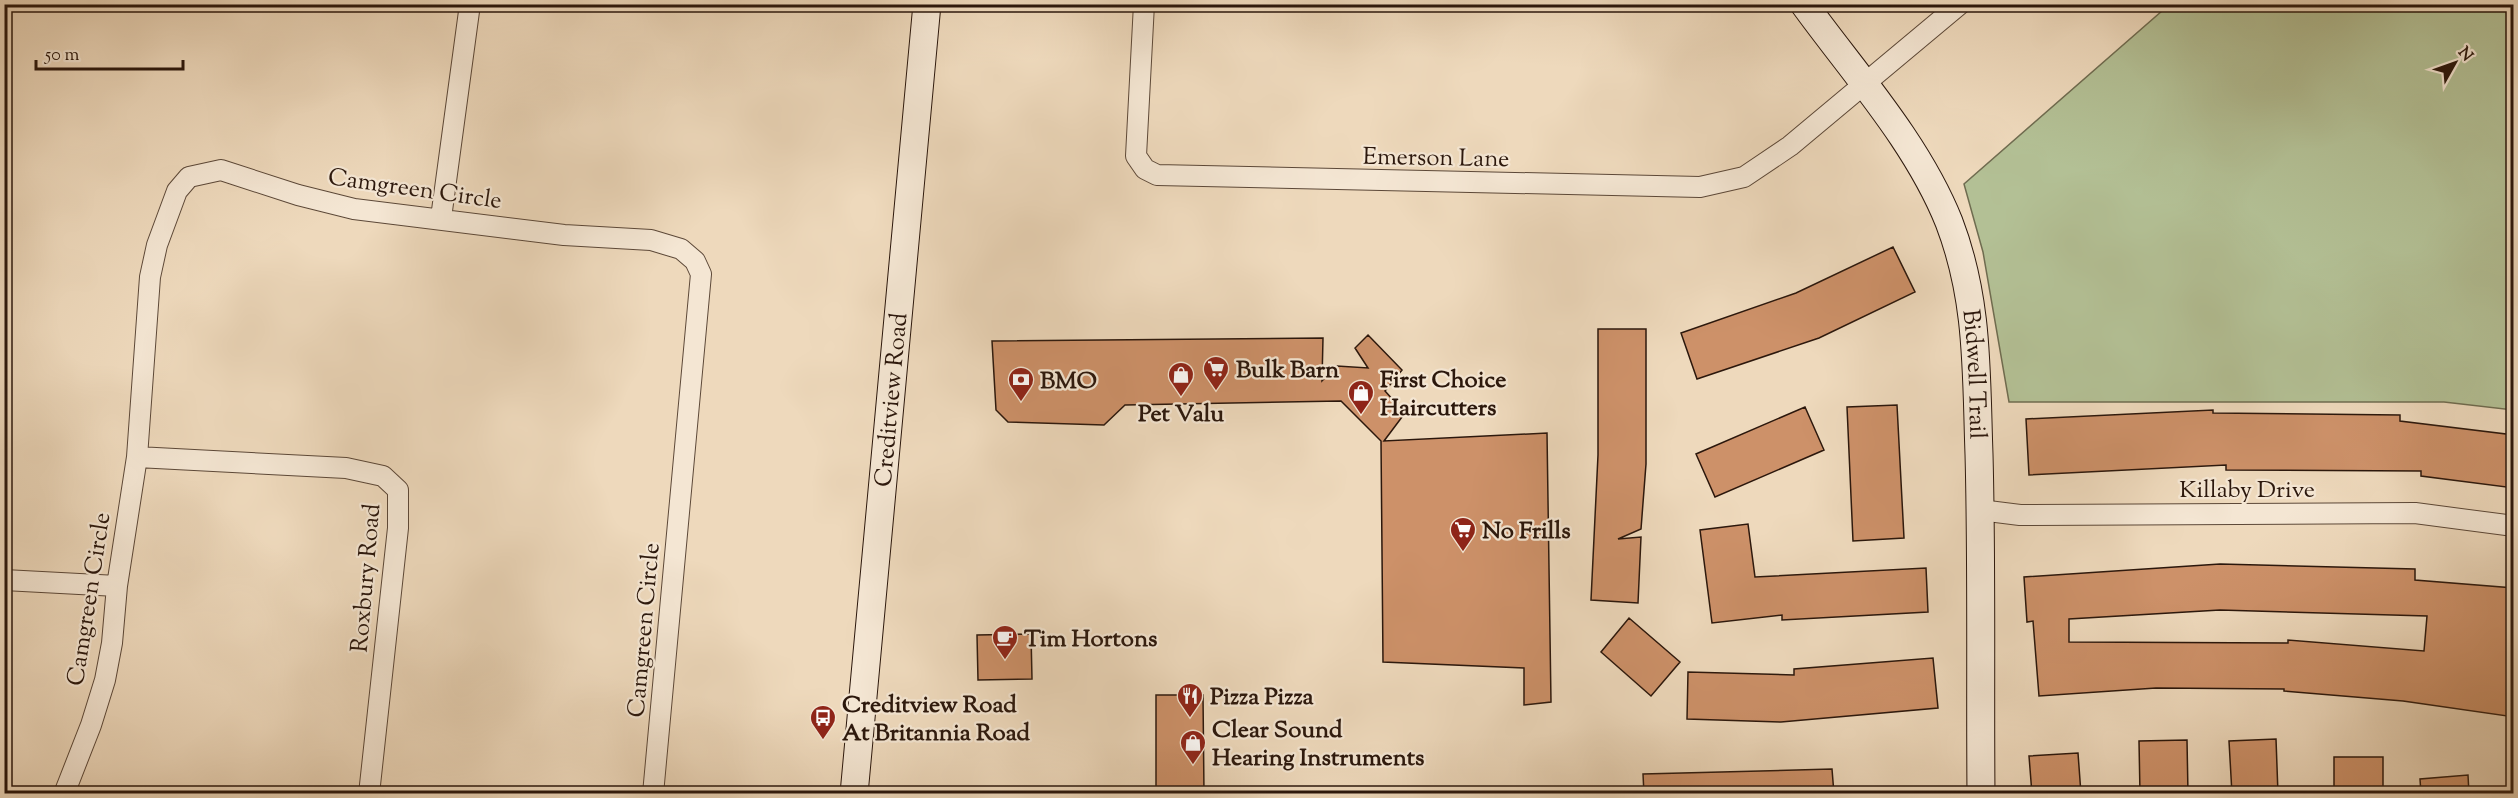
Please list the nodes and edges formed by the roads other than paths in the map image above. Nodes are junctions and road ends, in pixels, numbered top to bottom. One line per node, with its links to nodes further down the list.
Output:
1 (470, 4): 7 (street)
2 (927, 4): 16 (street, Creditview Road)
3 (1144, 4): 6 (street, Emerson Lane)
4 (1804, 4): 6 (street, Bidwell Trail)
5 (1960, 4): 6 (street)
6 (1863, 85): 9 (street, Bidwell Trail)
7 (441, 218): 8 (street, Camgreen Circle); 15 (street, Camgreen Circle)
8 (137, 457): 12 (street, Camgreen Circle); 14 (street, Roxbury Road)
9 (1980, 510): 10 (street, Killaby Drive); 17 (street, Bidwell Trail)
10 (2514, 526)
11 (4, 580): 12 (street)
12 (117, 586): 13 (street, Camgreen Circle)
13 (64, 794)
14 (369, 794)
15 (653, 794)
16 (854, 794)
17 (1980, 794)

